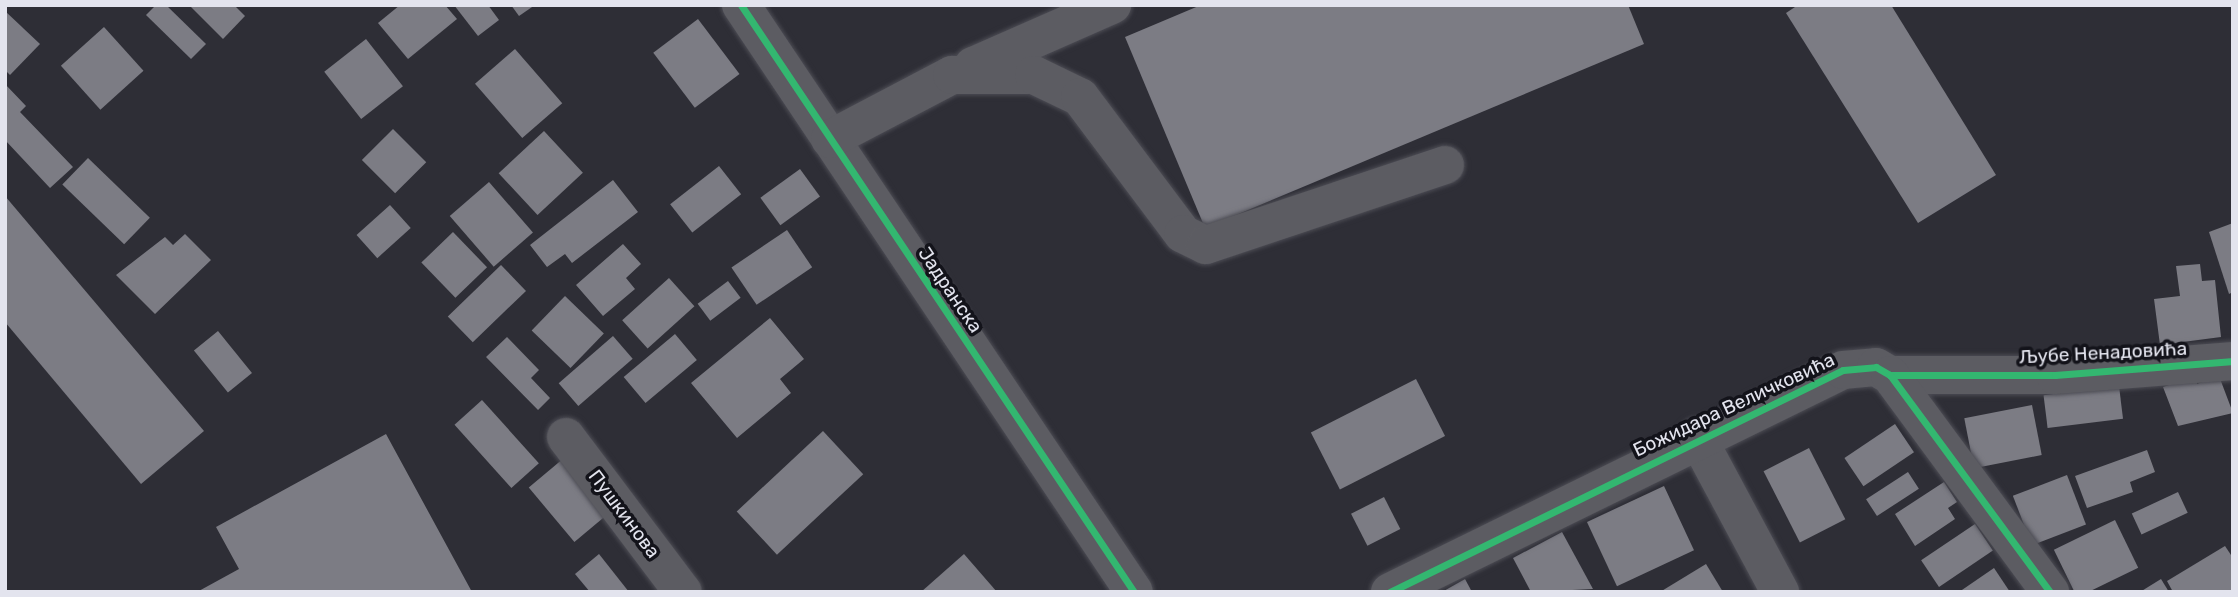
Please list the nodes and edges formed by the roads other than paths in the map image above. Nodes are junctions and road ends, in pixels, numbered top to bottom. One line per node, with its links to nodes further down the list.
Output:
1 (741, 5): 4 (street, Јадранска)
2 (1112, 5): 3 (street)
3 (952, 75): 4 (street); 5 (street)
4 (830, 139): 11 (street, Јадранска)
5 (1445, 165)
6 (2233, 361): 7 (street, Љубе Ненадовића)
7 (1890, 375): 9 (street, Божидара Величковића); 14 (street)
8 (566, 437): 10 (street, Пушкинова)
9 (1697, 437): 12 (street, Божидара Величковића); 13 (street, Божидара Величковића)
10 (683, 592)
11 (1133, 592)
12 (1390, 592)
13 (1780, 592)
14 (2050, 592)

